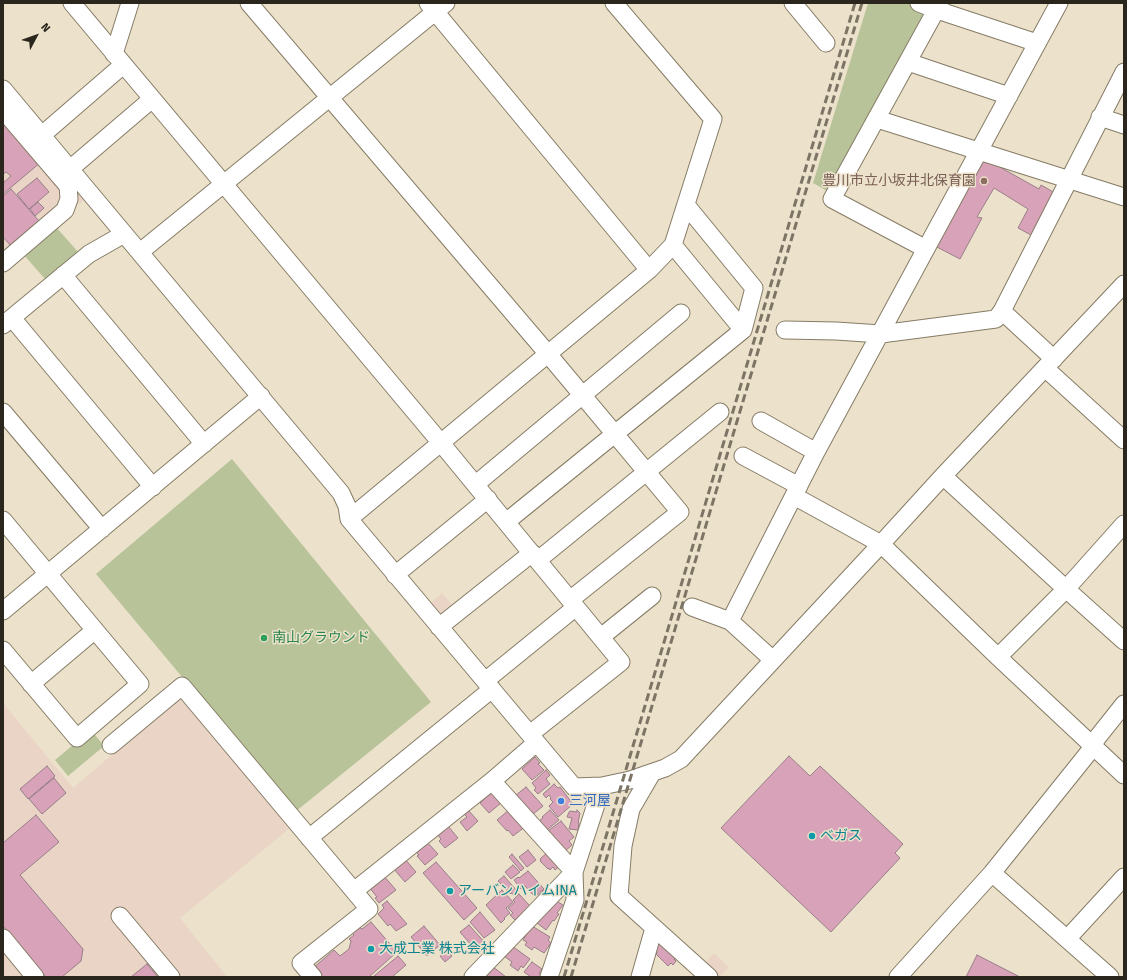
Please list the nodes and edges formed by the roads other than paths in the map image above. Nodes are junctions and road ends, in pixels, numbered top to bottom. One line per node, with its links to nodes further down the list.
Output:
1 (72, 3): 12 (street)
2 (130, 3): 12 (street)
3 (249, 3): 17 (street)
4 (614, 3): 29 (street)
5 (793, 3): 10 (street)
6 (919, 3): 9 (street)
7 (1059, 3): 11 (street)
8 (437, 6): 17 (street); 35 (street)
9 (938, 7): 11 (street); 13 (street)
10 (826, 43)
11 (1037, 43): 16 (street)
12 (119, 59): 18 (street); 23 (street)
13 (908, 62): 16 (street); 21 (street)
14 (1124, 72): 20 (street)
15 (3, 89): 23 (street)
16 (1009, 96): 24 (street)
17 (329, 98): 27 (street); 46 (street)
18 (152, 99): 25 (street); 27 (street)
19 (3, 110): 34 (street)
20 (1100, 117): 22 (street); 26 (street)
21 (877, 119): 24 (street); 32 (street)
22 (1124, 125)
23 (42, 135): 25 (street)
24 (979, 151): 26 (street); 32 (street)
25 (70, 169): 30 (street)
26 (1068, 180): 28 (street); 40 (street)
27 (224, 184): 33 (street); 55 (street)
28 (1124, 197)
29 (686, 205): 31 (street); 43 (street)
30 (124, 234): 33 (street); 36 (street)
31 (673, 245): 35 (street); 43 (street)
32 (926, 249): 45 (street)
33 (140, 252): 49 (street)
34 (5, 257)
35 (649, 270): 46 (street)
36 (63, 276): 42 (street); 56 (street)
37 (1124, 284): 39 (street)
38 (1124, 305): 39 (street)
39 (1101, 309): 47 (street)
40 (1002, 311): 45 (street); 47 (street)
41 (681, 313): 48 (street)
42 (7, 322): 62 (street)
43 (742, 330): 53 (street)
44 (785, 330): 45 (street)
45 (881, 334): 57 (street)
46 (548, 354): 48 (street); 55 (street)
47 (1050, 363): 54 (street); 60 (street)
48 (582, 395): 53 (street); 61 (street)
49 (261, 396): 56 (street); 65 (street)
50 (3, 412): 69 (street)
51 (720, 412): 59 (street)
52 (761, 421): 57 (street)
53 (615, 434): 59 (street); 67 (street)
54 (1124, 440)
55 (441, 443): 61 (street); 65 (street)
56 (204, 444): 62 (street)
57 (816, 452): 63 (street)
58 (743, 456): 63 (street)
59 (646, 472): 71 (street); 76 (street)
60 (943, 476): 70 (street); 74 (street)
61 (476, 484): 64 (street)
62 (153, 487): 69 (street)
63 (796, 491): 70 (street); 79 (street)
64 (488, 499): 67 (street); 73 (street)
65 (349, 519): 73 (street)
66 (3, 520): 72 (street)
67 (506, 522): 71 (street)
68 (1124, 524): 74 (street)
69 (102, 529): 72 (street)
70 (881, 544): 85 (street); 86 (street)
71 (535, 557): 76 (street); 80 (street)
72 (48, 574): 78 (street); 81 (street)
73 (395, 575): 80 (street)
74 (1066, 589): 83 (street); 85 (street)
75 (652, 596): 82 (street)
76 (573, 603): 82 (street); 88 (street)
77 (692, 607): 79 (street)
78 (3, 611)
79 (730, 621): 86 (street)
80 (439, 627): 88 (street)
81 (95, 630): 87 (street); 87 (street)
82 (601, 637): 90 (street)
83 (1124, 641)
84 (3, 650): 87 (street)
85 (998, 657): 92 (street)
86 (773, 660): 93 (street)
87 (31, 684)
88 (488, 685): 90 (street); 97 (street)
89 (1124, 704): 92 (street)
90 (533, 738): 95 (street); 96 (street)
91 (111, 745): 97 (street)
92 (1093, 745): 94 (street); 99 (street)
93 (652, 773): 96 (street); 103 (street)
94 (1124, 775)
95 (492, 781): 98 (street); 101 (street)
96 (602, 786): 98 (street)
97 (310, 838): 101 (street)
98 (574, 872): 110 (street); 111 (street)
99 (992, 873): 105 (street); 113 (street)
100 (1124, 877): 105 (street)
101 (354, 891): 109 (street)
102 (120, 916): 108 (street)
103 (654, 928): 106 (street); 112 (street)
104 (3, 938): 107 (street)
105 (1067, 939): 114 (street)
106 (707, 976)
107 (35, 977)
108 (170, 977)
109 (313, 977)
110 (473, 977)
111 (549, 977)
112 (640, 977)
113 (898, 977)
114 (1110, 977)

